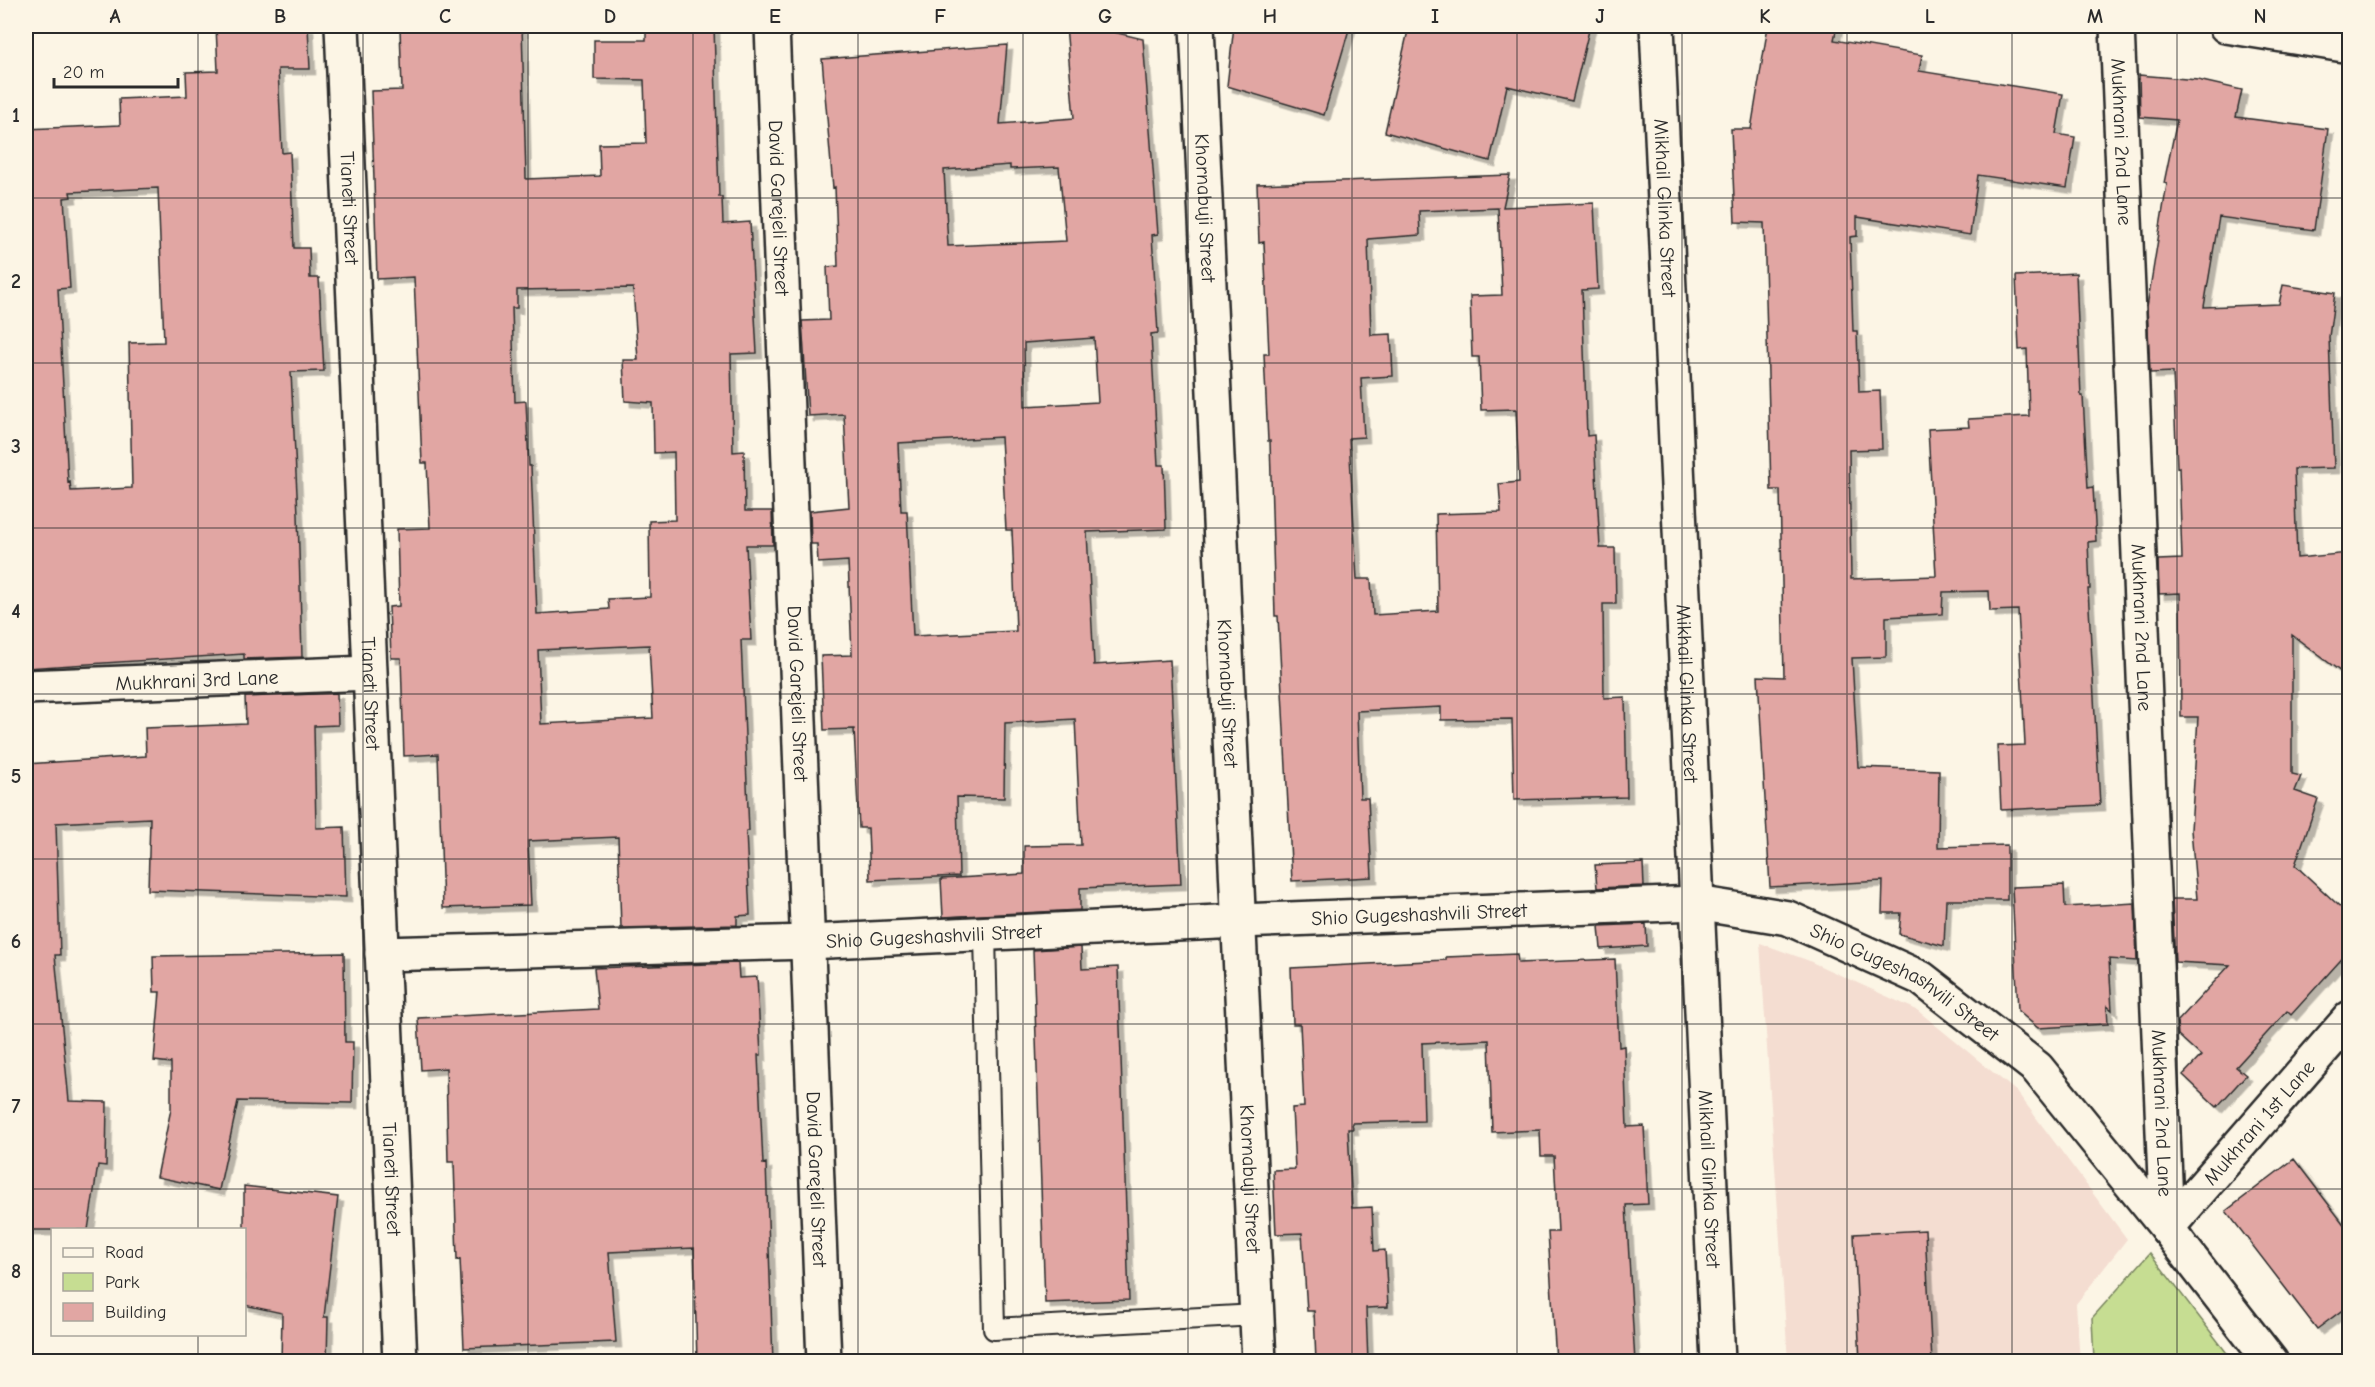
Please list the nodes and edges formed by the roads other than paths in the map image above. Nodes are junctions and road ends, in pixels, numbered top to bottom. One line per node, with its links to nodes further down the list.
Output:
1 (342, 26): 8 (street, Tianeti Street)
2 (772, 26): 13 (street, David Garejeli Street)
3 (1197, 26): 11 (street, Khornabuji Street)
4 (1657, 26): 10 (street, Mikhail Glinka Street)
5 (2117, 26): 16 (street, Mukhrani 2nd Lane)
6 (2226, 26): 7 (street)
7 (2348, 39)
8 (369, 673): 9 (street, Mukhrani 3rd Lane); 14 (street, Tianeti Street)
9 (26, 687)
10 (1697, 903): 11 (street, Shio Gugeshashvili Street); 16 (street, Shio Gugeshashvili Street); 21 (street, Mikhail Glinka Street)
11 (1239, 921): 12 (street, Shio Gugeshashvili Street); 17 (street, Khornabuji Street)
12 (985, 935): 13 (street, Shio Gugeshashvili Street); 17 (lane)
13 (808, 942): 14 (street, Shio Gugeshashvili Street); 19 (street, David Garejeli Street)
14 (382, 954): 18 (street, Tianeti Street)
15 (2349, 1018): 16 (street, Mukhrani 1st Lane)
16 (2167, 1228): 22 (street, Shio Gugeshashvili Street)
17 (1257, 1315): 20 (street, Khornabuji Street)
18 (399, 1362)
19 (824, 1362)
20 (1259, 1362)
21 (1718, 1362)
22 (2271, 1362)

